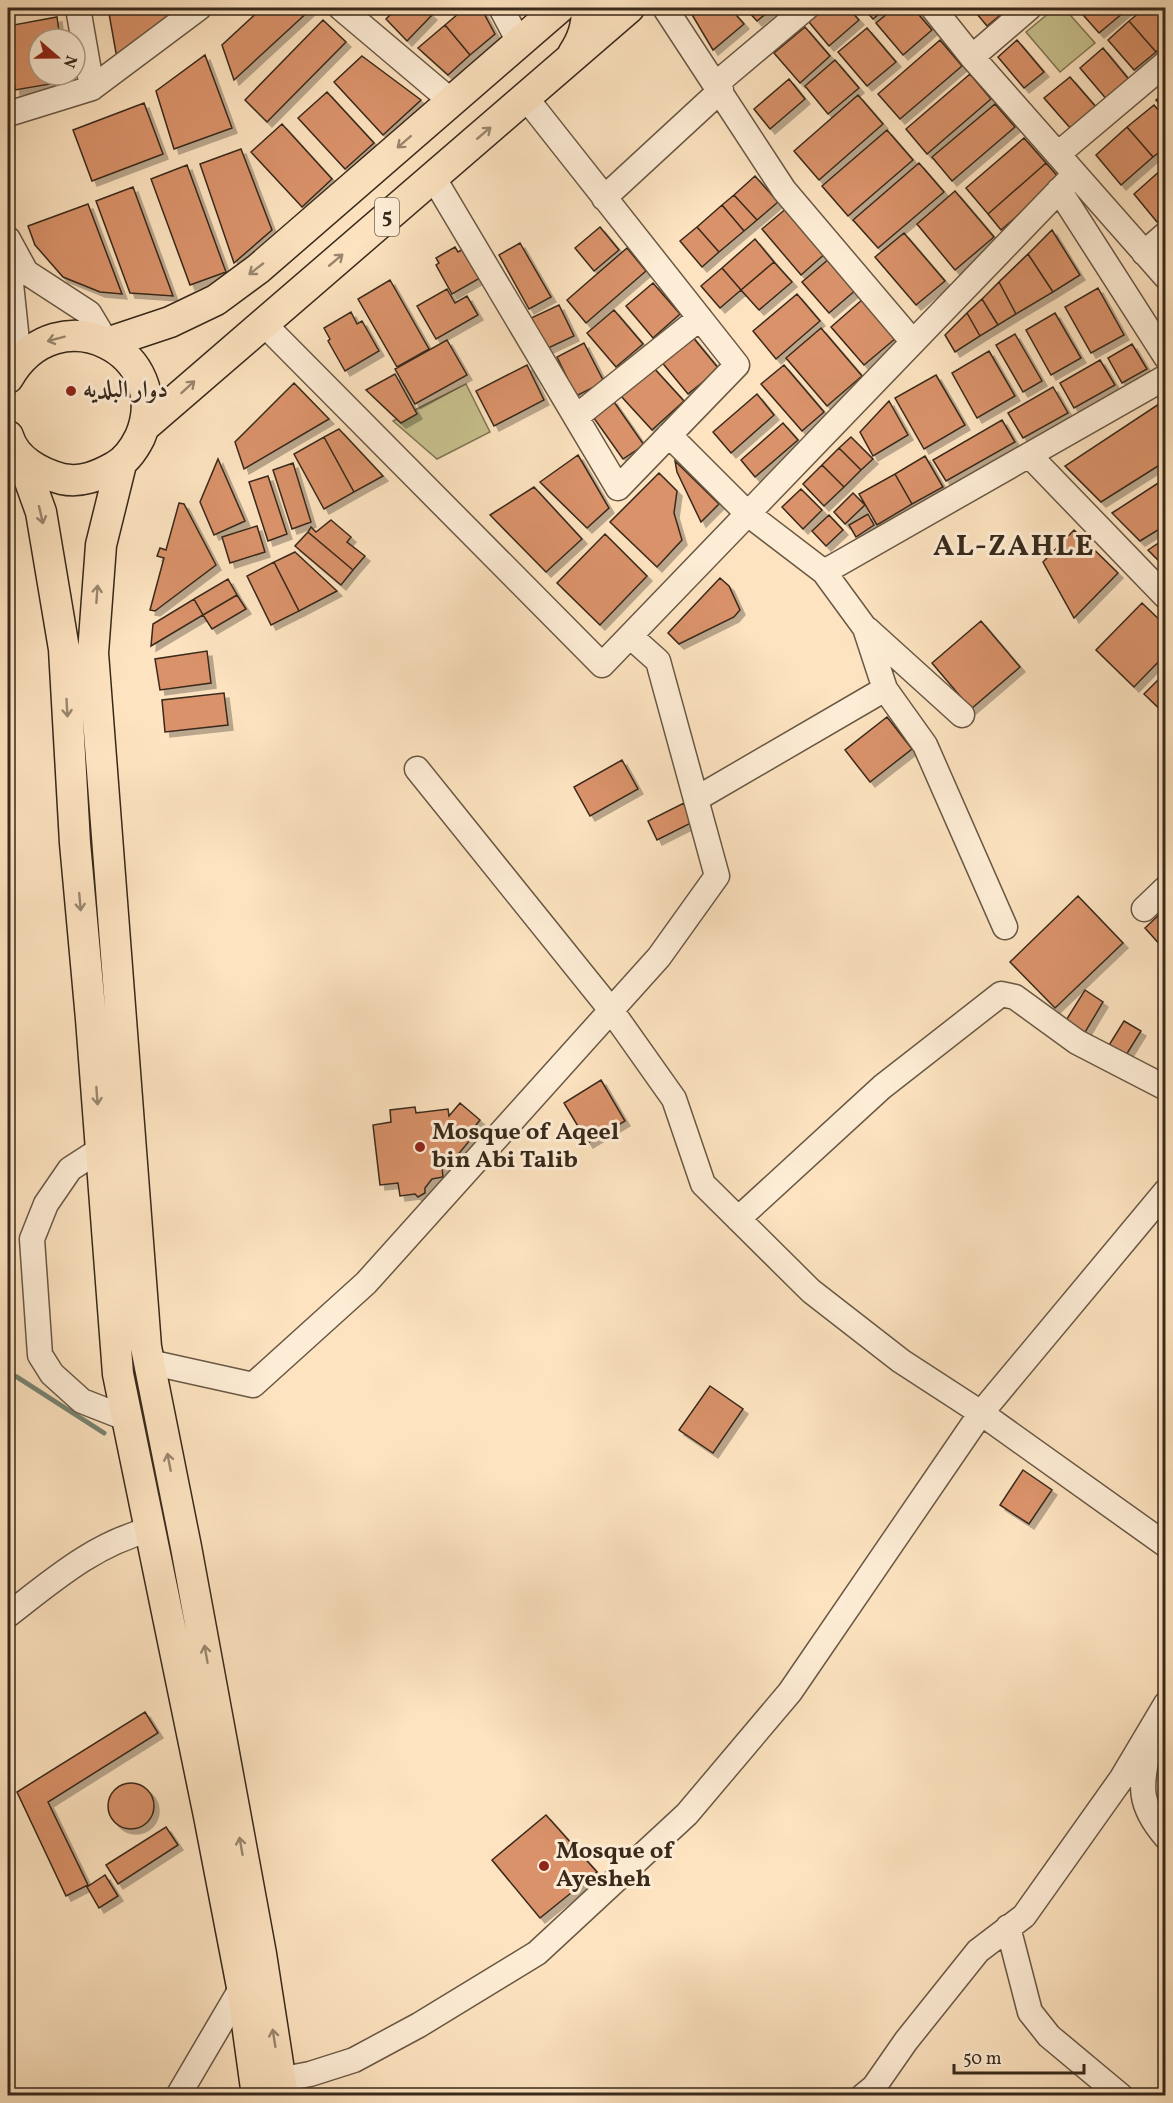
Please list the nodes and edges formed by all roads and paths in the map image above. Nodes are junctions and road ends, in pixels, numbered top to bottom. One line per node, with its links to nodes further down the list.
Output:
1 (78, 8): 17 (street)
2 (199, 8): 17 (street)
3 (341, 8): 19 (street)
4 (501, 8): 12 (street)
5 (559, 8): 12 (main road, 5)
6 (587, 8): 14 (main road)
7 (629, 8): 14 (main road, 5)
8 (665, 8): 16 (street)
9 (806, 8): 16 (street)
10 (933, 8): 13 (street)
11 (1029, 8): 13 (street)
12 (519, 42): 19 (main road, 5)
13 (972, 57): 21 (street)
14 (569, 59): 18 (main road, 5)
15 (1166, 63): 21 (street)
16 (719, 87): 24 (street); 32 (street)
17 (92, 88): 20 (street)
18 (526, 98): 22 (main road, 5, one-way to 18); 24 (street)
19 (451, 101): 33 (main road, 5, one-way to 33)
20 (8, 114)
21 (1058, 154): 23 (street)
22 (434, 177): 31 (main road, 5, one-way to 22); 37 (street)
23 (1067, 182): 27 (street); 32 (street); 34 (street)
24 (604, 198): 30 (street)
25 (1166, 234): 27 (street)
26 (8, 239): 33 (street)
27 (1144, 253): 29 (street)
28 (8, 255): 35 (street)
29 (1166, 277)
30 (700, 318): 37 (street); 39 (street)
31 (262, 322): 38 (main road, 5, one-way to 31); 47 (street)
32 (914, 342): 43 (street)
33 (107, 343): 35 (main road, one-way to 35); 38 (main road)
34 (1166, 357)
35 (11, 367)
36 (1166, 377): 41 (street)
37 (576, 417): 39 (street)
38 (144, 426): 42 (main road)
39 (669, 435): 43 (street)
40 (15, 448): 42 (main road); 57 (main road, one-way to 57)
41 (1029, 455): 44 (street); 45 (street)
42 (121, 464): 60 (main road, one-way to 42)
43 (748, 514): 44 (street); 47 (street)
44 (824, 572): 46 (street)
45 (1166, 597)
46 (865, 628): 48 (street); 49 (street)
47 (630, 636): 51 (street)
48 (885, 689): 51 (street); 54 (street)
49 (962, 716)
50 (417, 769): 55 (street)
51 (696, 799): 55 (street)
52 (1166, 888): 53 (street)
53 (1144, 909)
54 (1005, 927)
55 (611, 1010): 59 (street); 60 (street)
56 (1166, 1088): 59 (street)
57 (101, 1149): 62 (main road); 62 (street)
58 (1166, 1191): 61 (street)
59 (738, 1219): 61 (street)
60 (149, 1362): 70 (main road, one-way to 60)
61 (981, 1413): 64 (street); 70 (street)
62 (128, 1419): 63 (main road)
63 (149, 1530): 65 (street); 69 (main road)
64 (1166, 1545)
65 (8, 1615)
66 (1160, 1714): 67 (street); 68 (street)
67 (1166, 1838)
68 (1008, 1928): 72 (street); 73 (street)
69 (242, 1987): 70 (main road); 71 (street)
70 (269, 2089)
71 (178, 2096)
72 (863, 2096)
73 (1121, 2096)

